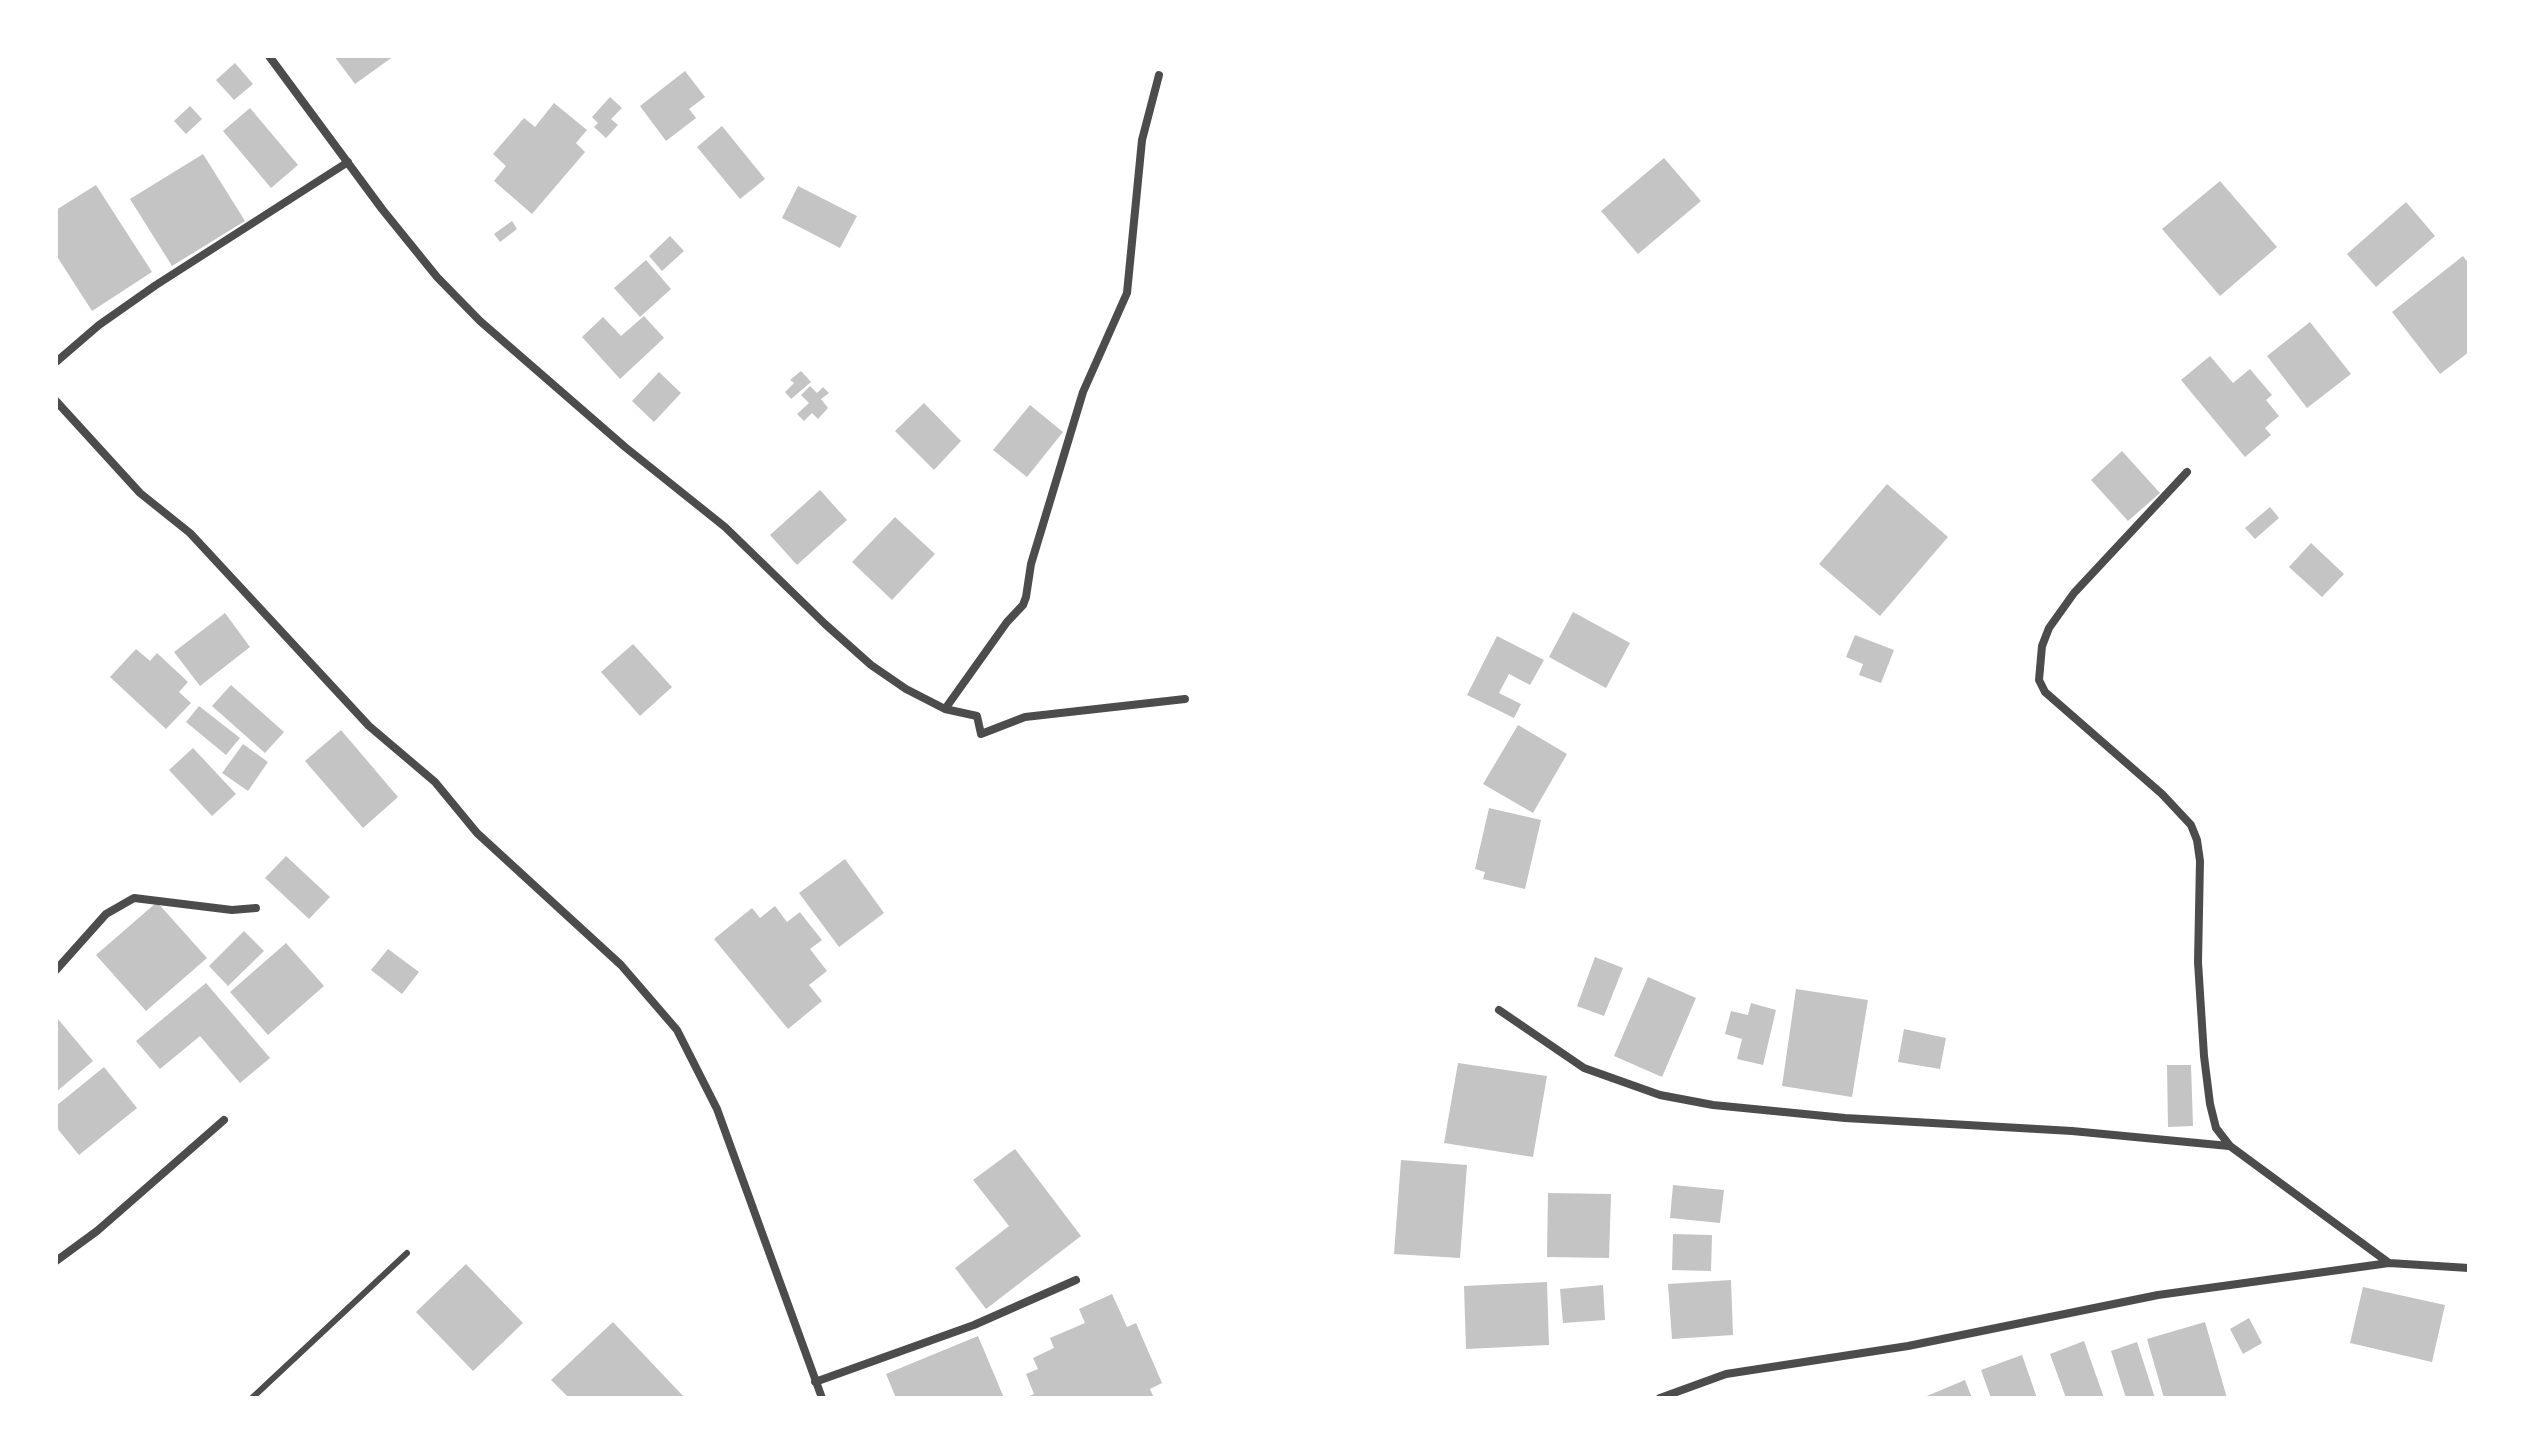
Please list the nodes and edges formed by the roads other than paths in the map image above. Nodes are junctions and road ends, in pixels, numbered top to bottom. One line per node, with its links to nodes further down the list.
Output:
1 (269, 56): 3 (street)
2 (1159, 75): 8 (street)
3 (348, 162): 4 (street); 8 (street)
4 (56, 362)
5 (56, 401): 19 (street)
6 (2187, 472): 13 (street)
7 (1185, 699): 8 (street)
8 (945, 709)
9 (256, 908): 10 (street)
10 (56, 970)
11 (1499, 1010): 13 (street)
12 (224, 1120): 15 (street)
13 (2230, 1146): 16 (street)
14 (407, 1253): 20 (lane)
15 (56, 1261)
16 (2389, 1263): 17 (street); 22 (street)
17 (2469, 1268)
18 (1076, 1280): 19 (street)
19 (815, 1382): 21 (street)
20 (252, 1398)
21 (822, 1398)
22 (1660, 1398)

